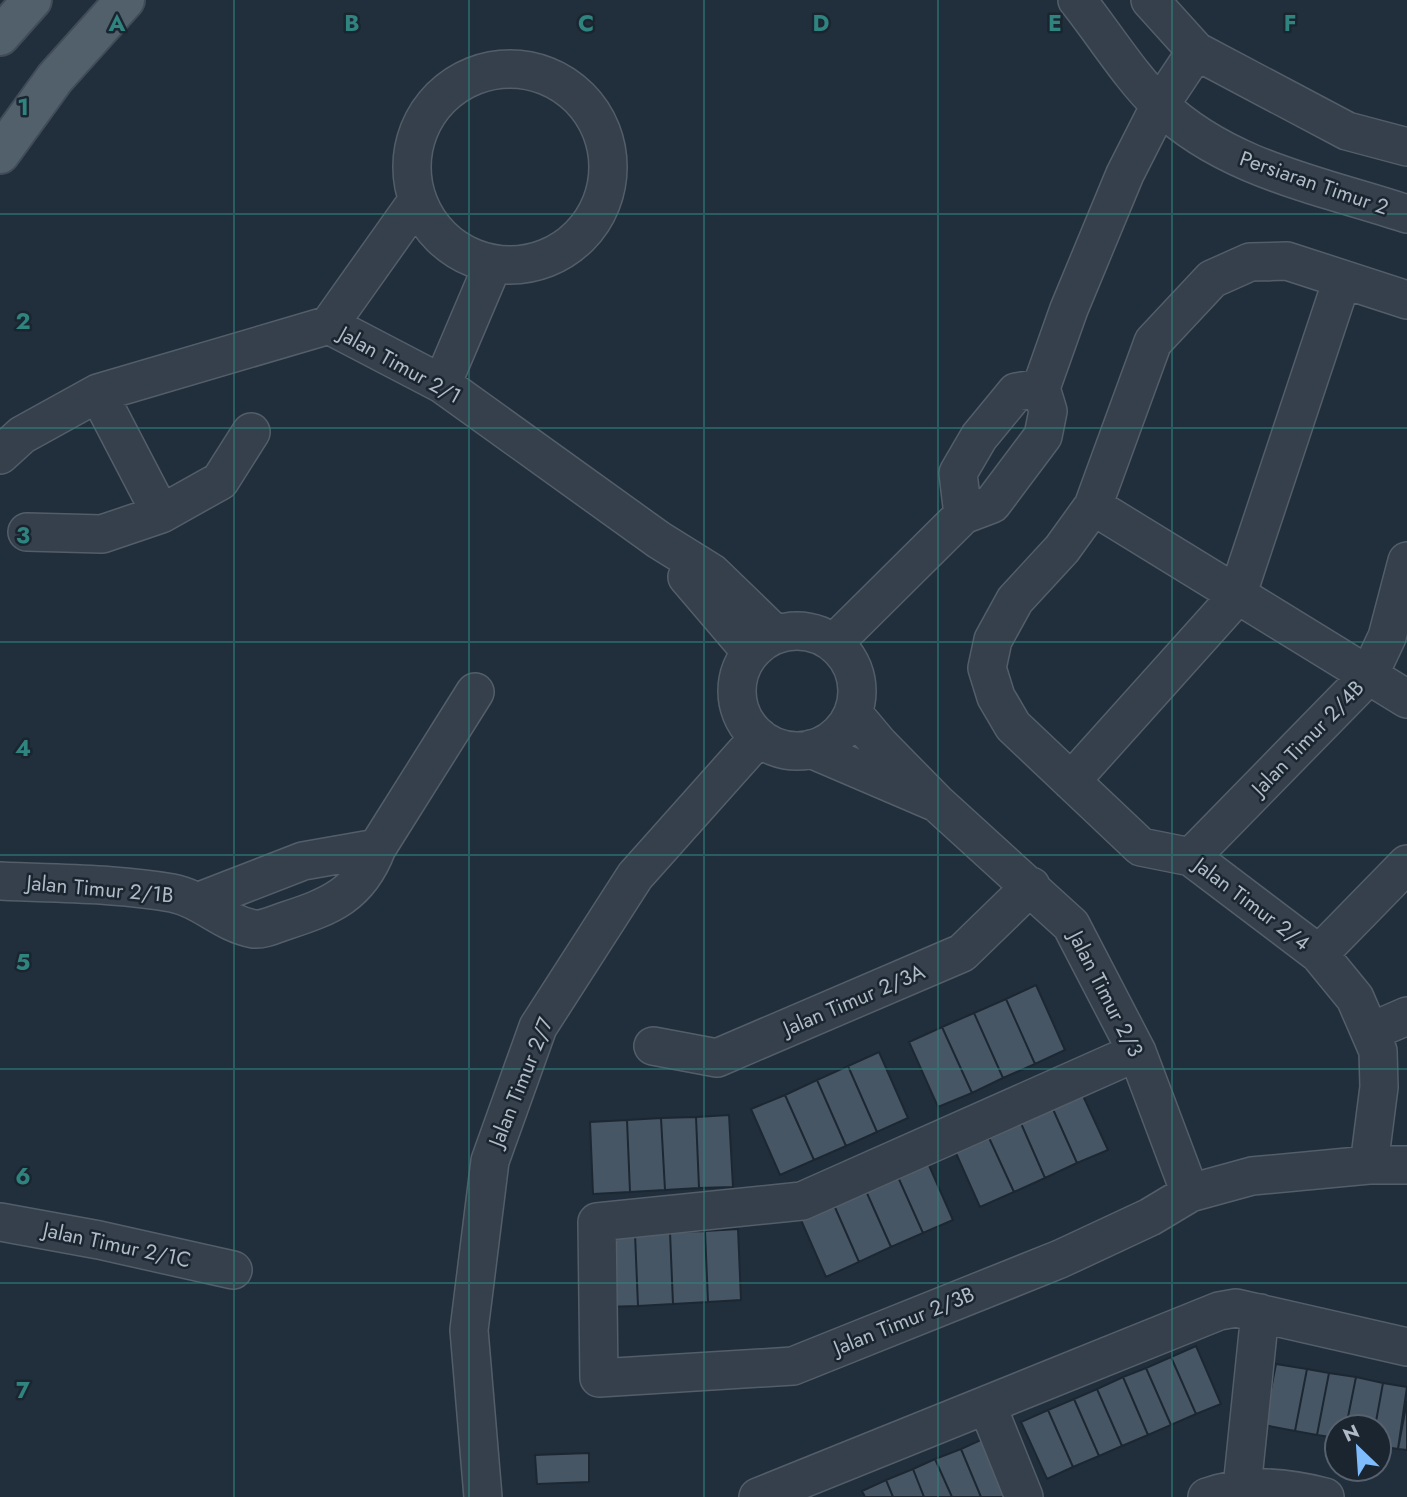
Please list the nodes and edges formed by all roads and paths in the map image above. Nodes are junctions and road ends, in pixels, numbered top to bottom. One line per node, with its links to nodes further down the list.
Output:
1 (32, 0): 5 (main road)
2 (125, 0): 9 (main road)
3 (1077, 0): 7 (street, Persiaran Timur 2)
4 (1150, 0): 6 (street)
5 (0, 36)
6 (1196, 51): 7 (street); 8 (street)
7 (1160, 105): 11 (street, Persiaran Timur 2); 17 (street)
8 (1407, 147)
9 (0, 154)
10 (417, 201): 12 (street); 12 (street); 15 (street)
11 (1407, 214)
12 (493, 264): 16 (street)
13 (1342, 279): 14 (street); 21 (street); 26 (street)
14 (1407, 300)
15 (329, 325): 16 (street, Jalan Timur 2/1); 18 (street, Jalan Timur 2/1)
16 (442, 384): 28 (street, Jalan Timur 2/1)
17 (1041, 388): 23 (street); 23 (street)
18 (99, 393): 20 (street, Jalan Timur 2/1); 22 (street)
19 (251, 432): 22 (street)
20 (0, 455)
21 (1093, 506): 26 (street); 35 (street, Jalan Timur 2/4)
22 (161, 514): 24 (street)
23 (963, 515): 27 (street)
24 (27, 532)
25 (1407, 561): 29 (street, Jalan Timur 2/4B)
26 (1237, 596): 29 (street); 35 (street)
27 (834, 643): 28 (street); 32 (street)
28 (764, 644): 33 (street)
29 (1369, 675): 31 (street); 38 (street, Jalan Timur 2/4B)
30 (475, 691): 37 (street, Jalan Timur 2/1B)
31 (1407, 699)
32 (853, 713): 34 (street); 36 (street)
33 (759, 737): 34 (street); 57 (street, Jalan Timur 2/7)
34 (811, 749): 36 (street)
35 (1071, 781): 38 (street, Jalan Timur 2/4)
36 (937, 803): 41 (street, Jalan Timur 2/3)
37 (377, 848): 42 (street, Jalan Timur 2/1B); 42 (street, Jalan Timur 2/1B)
38 (1191, 857): 43 (street, Jalan Timur 2/4)
39 (1407, 864): 43 (street)
40 (0, 881): 42 (street, Jalan Timur 2/1B)
41 (1031, 886): 46 (street, Jalan Timur 2/3A); 47 (street, Jalan Timur 2/3)
42 (200, 901)
43 (1320, 954): 45 (street, Jalan Timur 2/4)
44 (1407, 1016): 45 (street)
45 (1370, 1032): 48 (street, Jalan Timur 2/4)
46 (653, 1046)
47 (1137, 1052): 50 (street, Jalan Timur 2/3); 50 (street, Jalan Timur 2/3B)
48 (1369, 1164): 49 (street, Jalan Timur 2/3B); 50 (street, Jalan Timur 2/3B)
49 (1407, 1165)
50 (1190, 1194)
51 (0, 1222): 52 (street, Jalan Timur 2/1C)
52 (233, 1270)
53 (1260, 1313): 54 (street); 55 (street); 56 (street)
54 (1407, 1347)
55 (987, 1405): 58 (street); 59 (street)
56 (1242, 1488): 60 (street); 61 (street)
57 (483, 1497)
58 (758, 1497)
59 (1024, 1497)
60 (1207, 1497)
61 (1325, 1497)

